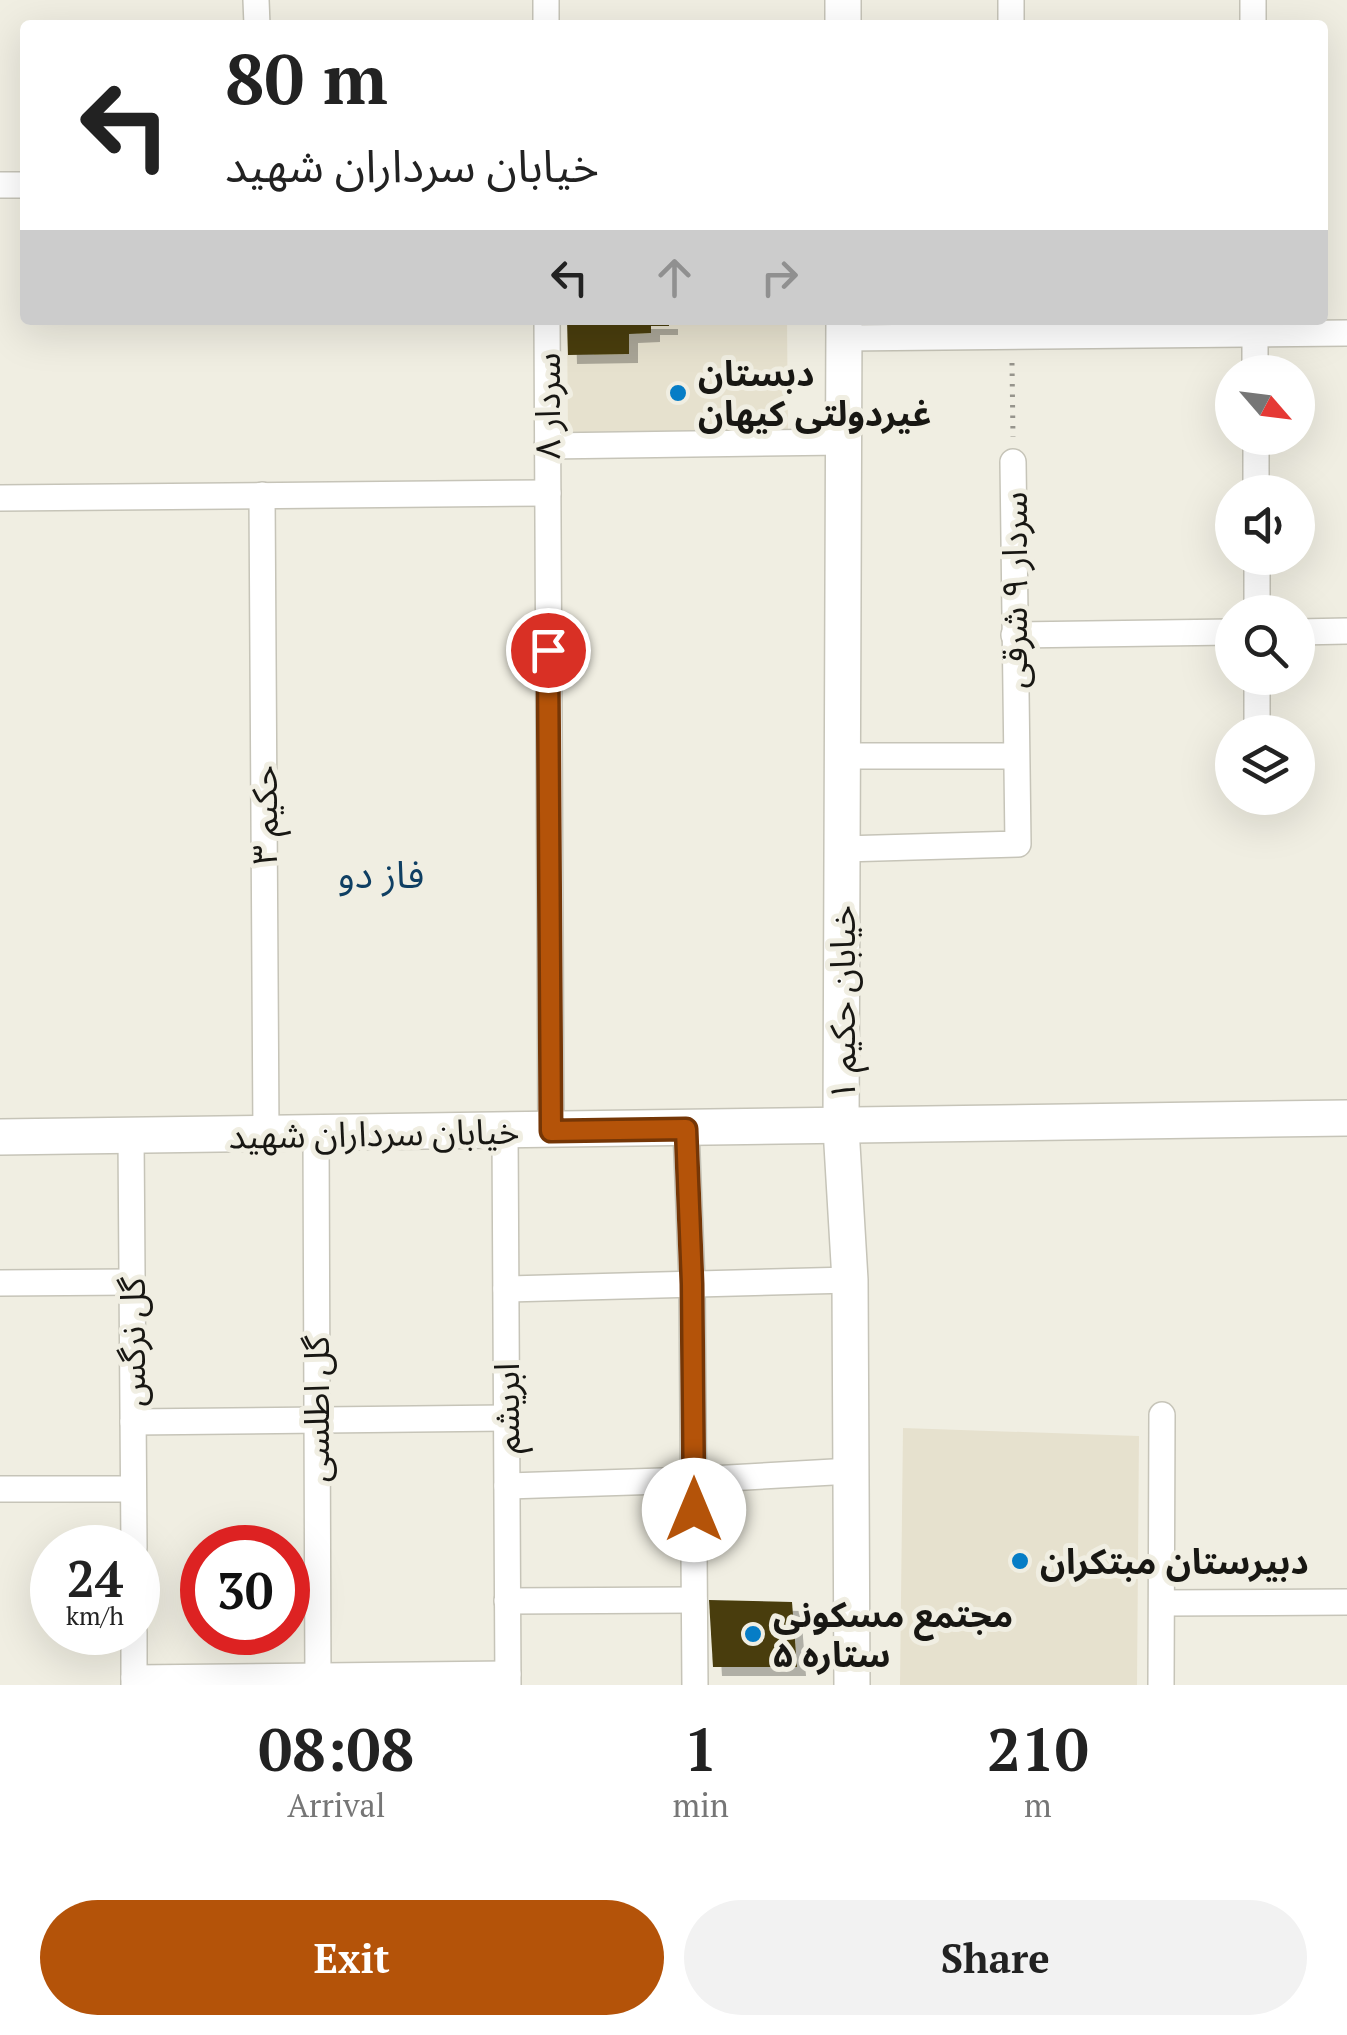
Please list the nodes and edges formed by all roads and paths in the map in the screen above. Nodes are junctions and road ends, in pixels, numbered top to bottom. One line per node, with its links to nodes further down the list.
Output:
1 (547, 325): 8 (street, سردار ۸)
2 (844, 329): 5 (street); 7 (street, خیابان حکیم ۱)
3 (1347, 333): 4 (street)
4 (1255, 334): 5 (street); 6 (street)
5 (1012, 336): 9 (path, سردار ۹ شرقی)
6 (1255, 355)
7 (844, 442): 8 (street); 17 (street, خیابان حکیم ۱)
8 (547, 446): 10 (street, سردار ۸)
9 (1013, 462): 16 (street, سردار ۹ شرقی)
10 (548, 492): 11 (street); 24 (street, سردار ۸)
11 (262, 495): 12 (street); 25 (street, حکیم ۳)
12 (0, 498)
13 (1347, 631): 15 (street)
14 (1215, 632): 16 (street)
15 (1315, 632)
16 (1014, 634): 18 (street, سردار ۹ شرقی)
17 (843, 756): 18 (street); 19 (street, خیابان حکیم ۱)
18 (1015, 756): 19 (street, سردار ۹ شرقی)
19 (842, 849): 21 (street, خیابان حکیم ۱)
20 (1347, 1118): 21 (street, خیابان سرداران شهید)
21 (841, 1128): 22 (street, خیابان سرداران شهید); 29 (street, خیابان حکیم ۱)
22 (686, 1129): 24 (street, خیابان سرداران شهید); 32 (street)
23 (505, 1131): 24 (street, خیابان سرداران شهید); 26 (street, خیابان سرداران شهید); 33 (street, ابریشم)
24 (551, 1131)
25 (266, 1134): 26 (street, خیابان سرداران شهید); 27 (street, خیابان سرداران شهید)
26 (316, 1134): 35 (street, گل اطلسی)
27 (131, 1136): 28 (street, خیابان سرداران شهید); 30 (street, گل نرگس)
28 (0, 1137)
29 (850, 1280): 32 (street); 38 (street, خیابان حکیم ۱)
30 (132, 1282): 31 (street); 37 (street, گل نرگس)
31 (0, 1283)
32 (692, 1284): 33 (street); 39 (street)
33 (506, 1288): 36 (street, ابریشم)
34 (1162, 1415): 47 (street)
35 (316, 1418): 36 (street); 37 (street); 49 (street, گل اطلسی)
36 (506, 1418): 40 (street, ابریشم)
37 (133, 1422): 42 (street, گل نرگس)
38 (851, 1470): 39 (street); 53 (street, خیابان حکیم ۱)
39 (693, 1480): 40 (street); 44 (street)
40 (507, 1486): 45 (street, ابریشم)
41 (0, 1489): 42 (street)
42 (133, 1489): 43 (street, گل نرگس)
43 (134, 1525)
44 (694, 1600): 45 (street); 52 (street)
45 (507, 1601): 50 (street, ابریشم)
46 (1347, 1602): 47 (street)
47 (1162, 1603): 54 (street)
48 (134, 1655): 51 (street)
49 (318, 1680): 50 (street); 51 (street)
50 (508, 1680)
51 (134, 1681)
52 (695, 1685)
53 (852, 1685)
54 (1162, 1685)

